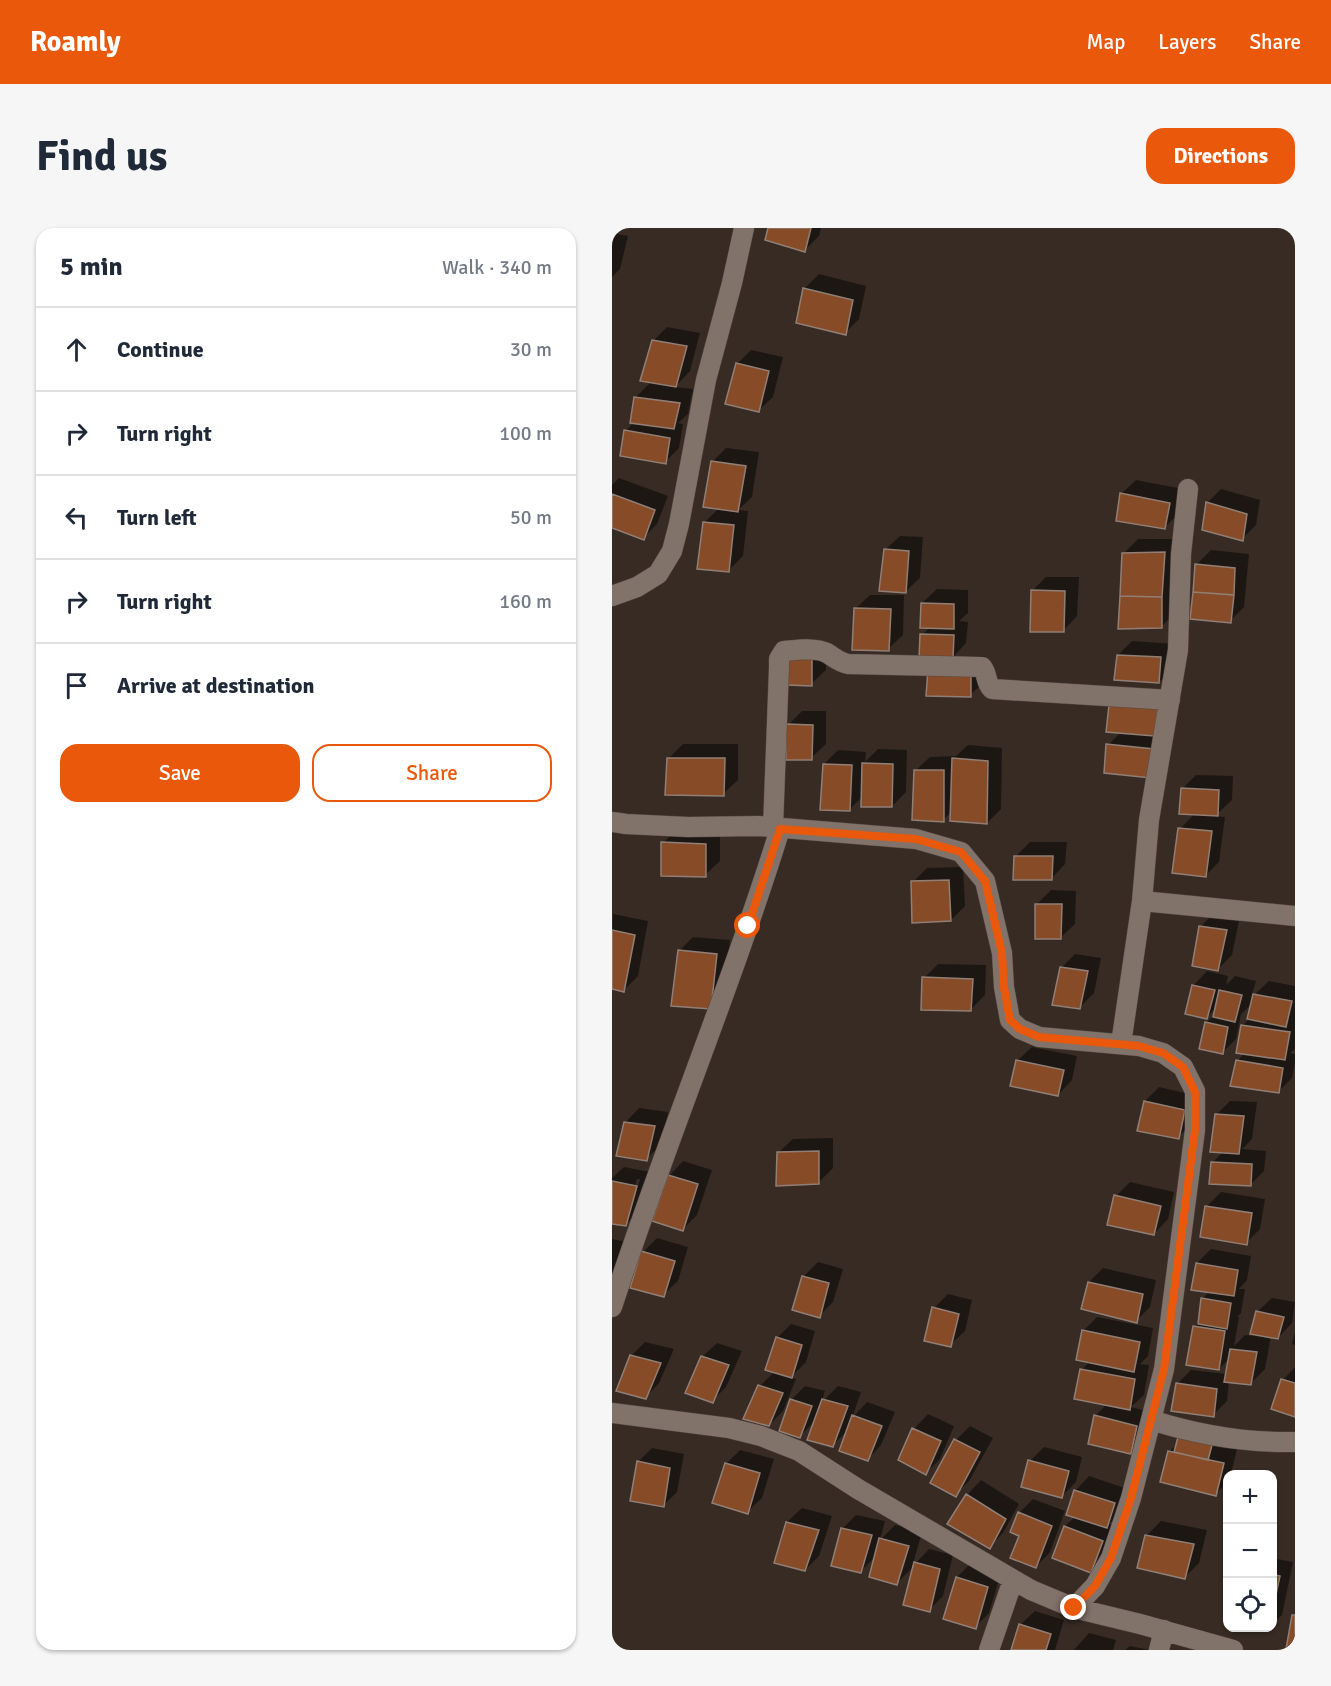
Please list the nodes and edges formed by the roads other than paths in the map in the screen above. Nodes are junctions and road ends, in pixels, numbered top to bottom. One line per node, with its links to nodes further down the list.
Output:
1 (744, 228): 3 (street)
2 (1188, 489): 4 (street)
3 (612, 596)
4 (1170, 700): 6 (street); 7 (street)
5 (612, 822): 6 (street)
6 (776, 828): 9 (street); 10 (street)
7 (1142, 901): 8 (street); 9 (street)
8 (1295, 916)
9 (1121, 1044): 12 (street)
10 (612, 1307)
11 (612, 1413): 14 (street)
12 (1151, 1420): 13 (street); 15 (street)
13 (1295, 1442)
14 (1013, 1580): 15 (street); 17 (street)
15 (1074, 1608): 16 (street)
16 (1164, 1630): 18 (street); 19 (street)
17 (989, 1650)
18 (1159, 1650)
19 (1233, 1650)

